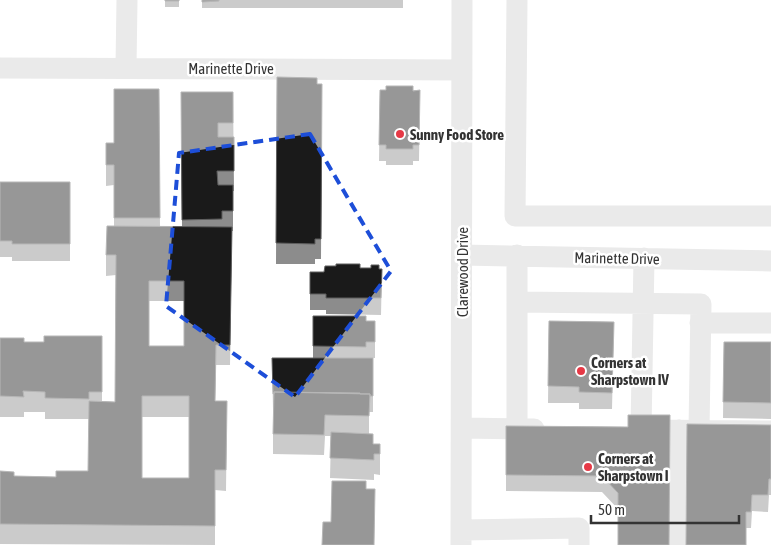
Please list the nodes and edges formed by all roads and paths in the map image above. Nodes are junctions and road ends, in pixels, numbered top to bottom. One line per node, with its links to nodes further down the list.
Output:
1 (128, 0): 5 (street)
2 (462, 0): 6 (street, Clarewood Drive)
3 (516, 0): 7 (street)
4 (0, 68): 5 (street, Marinette Drive)
5 (126, 68): 6 (street, Marinette Drive)
6 (462, 70): 8 (street, Clarewood Drive)
7 (771, 216)
8 (462, 255): 9 (street, Marinette Drive); 16 (street, Clarewood Drive)
9 (517, 255): 10 (street, Marinette Drive); 12 (street)
10 (644, 258): 11 (street, Marinette Drive); 13 (street)
11 (771, 261)
12 (517, 302): 13 (street); 17 (street)
13 (644, 303): 14 (street); 19 (street)
14 (700, 323): 15 (street); 19 (street)
15 (771, 323)
16 (462, 428): 17 (street); 21 (street, Clarewood Drive)
17 (517, 429): 18 (street)
18 (555, 429)
19 (689, 430): 20 (street); 23 (street)
20 (771, 430)
21 (461, 538): 22 (street)
22 (579, 545)
23 (678, 545)

